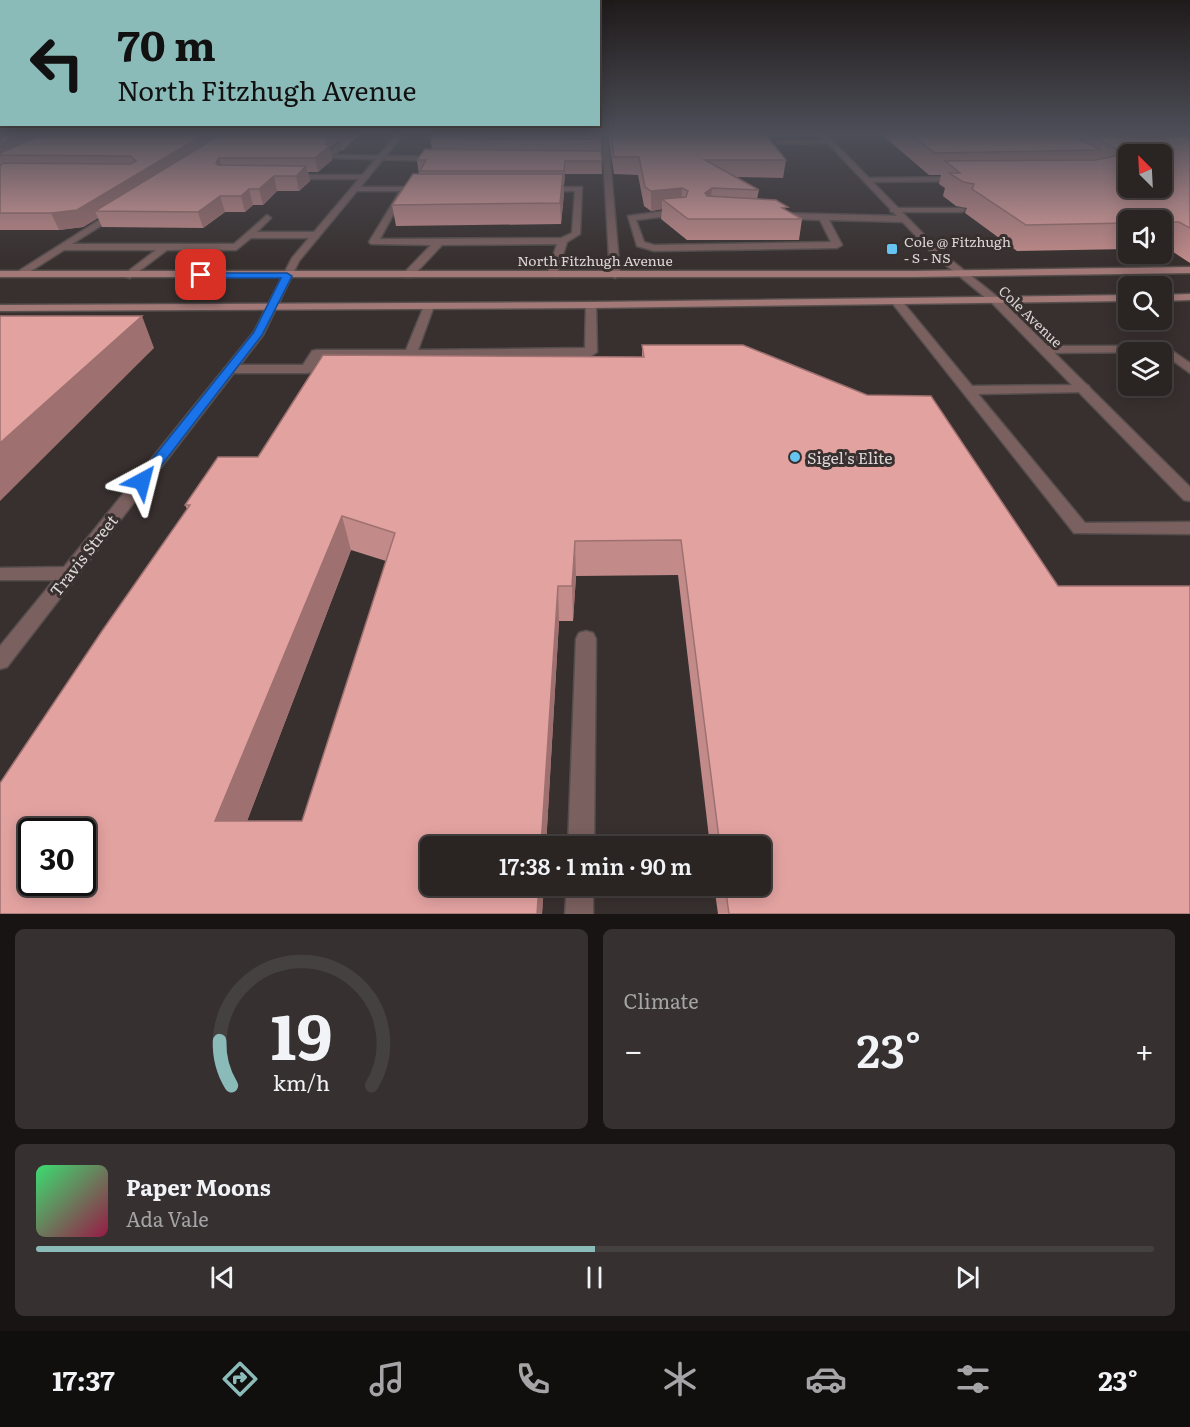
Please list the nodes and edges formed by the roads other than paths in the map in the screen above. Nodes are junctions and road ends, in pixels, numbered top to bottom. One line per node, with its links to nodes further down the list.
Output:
1 (279, 177): 2 (street)
2 (365, 177): 7 (street, Travis Street)
3 (608, 177): 32 (street)
4 (864, 177): 6 (street, Cole Avenue)
5 (968, 179): 6 (street)
6 (867, 180): 12 (street, Cole Avenue)
7 (354, 189): 8 (street); 20 (street, Travis Street)
8 (404, 189): 9 (street); 22 (street)
9 (427, 189)
10 (532, 189): 21 (street)
11 (121, 209): 23 (street)
12 (894, 210): 13 (street); 18 (street, Cole Avenue)
13 (962, 210)
14 (681, 212): 17 (street)
15 (767, 215): 17 (street)
16 (267, 218): 19 (street)
17 (824, 218): 18 (street)
18 (904, 219): 28 (street, Cole Avenue)
19 (249, 235): 20 (street); 24 (street)
20 (316, 235): 33 (street, Travis Street)
21 (563, 241): 22 (street); 31 (street)
22 (439, 242): 30 (street)
23 (62, 247): 24 (street); 27 (street)
24 (165, 247): 29 (street)
25 (1190, 270): 28 (main road, North Fitzhugh Avenue)
26 (0, 274): 27 (main road, North Fitzhugh Avenue)
27 (19, 274): 29 (main road, North Fitzhugh Avenue)
28 (963, 274): 32 (main road, North Fitzhugh Avenue); 37 (street, Cole Avenue)
29 (130, 275): 33 (main road, North Fitzhugh Avenue)
30 (408, 275): 31 (main road, North Fitzhugh Avenue); 33 (main road, North Fitzhugh Avenue)
31 (552, 275): 32 (main road, North Fitzhugh Avenue)
32 (615, 275)
33 (287, 276): 41 (street, Travis Street)
34 (1190, 297): 36 (main road)
35 (1118, 298): 37 (main road)
36 (1172, 298)
37 (996, 301): 38 (main road); 43 (street, Cole Avenue)
38 (897, 302): 39 (main road); 48 (street)
39 (591, 305): 40 (main road); 44 (street)
40 (429, 306): 41 (main road); 44 (street)
41 (272, 307): 42 (main road); 45 (street, Travis Street)
42 (0, 308)
43 (1045, 350): 46 (street); 47 (street, Cole Avenue)
44 (411, 353): 45 (street)
45 (230, 369): 51 (street, Travis Street)
46 (1190, 369)
47 (1083, 388): 48 (street); 49 (street, Cole Avenue)
48 (969, 390): 50 (street)
49 (1190, 496)
50 (1190, 528)
51 (69, 573): 52 (street); 54 (street, Travis Street)
52 (0, 574)
53 (586, 639): 55 (street)
54 (0, 661)
55 (581, 836)
56 (580, 896): 57 (street)
57 (579, 914)

